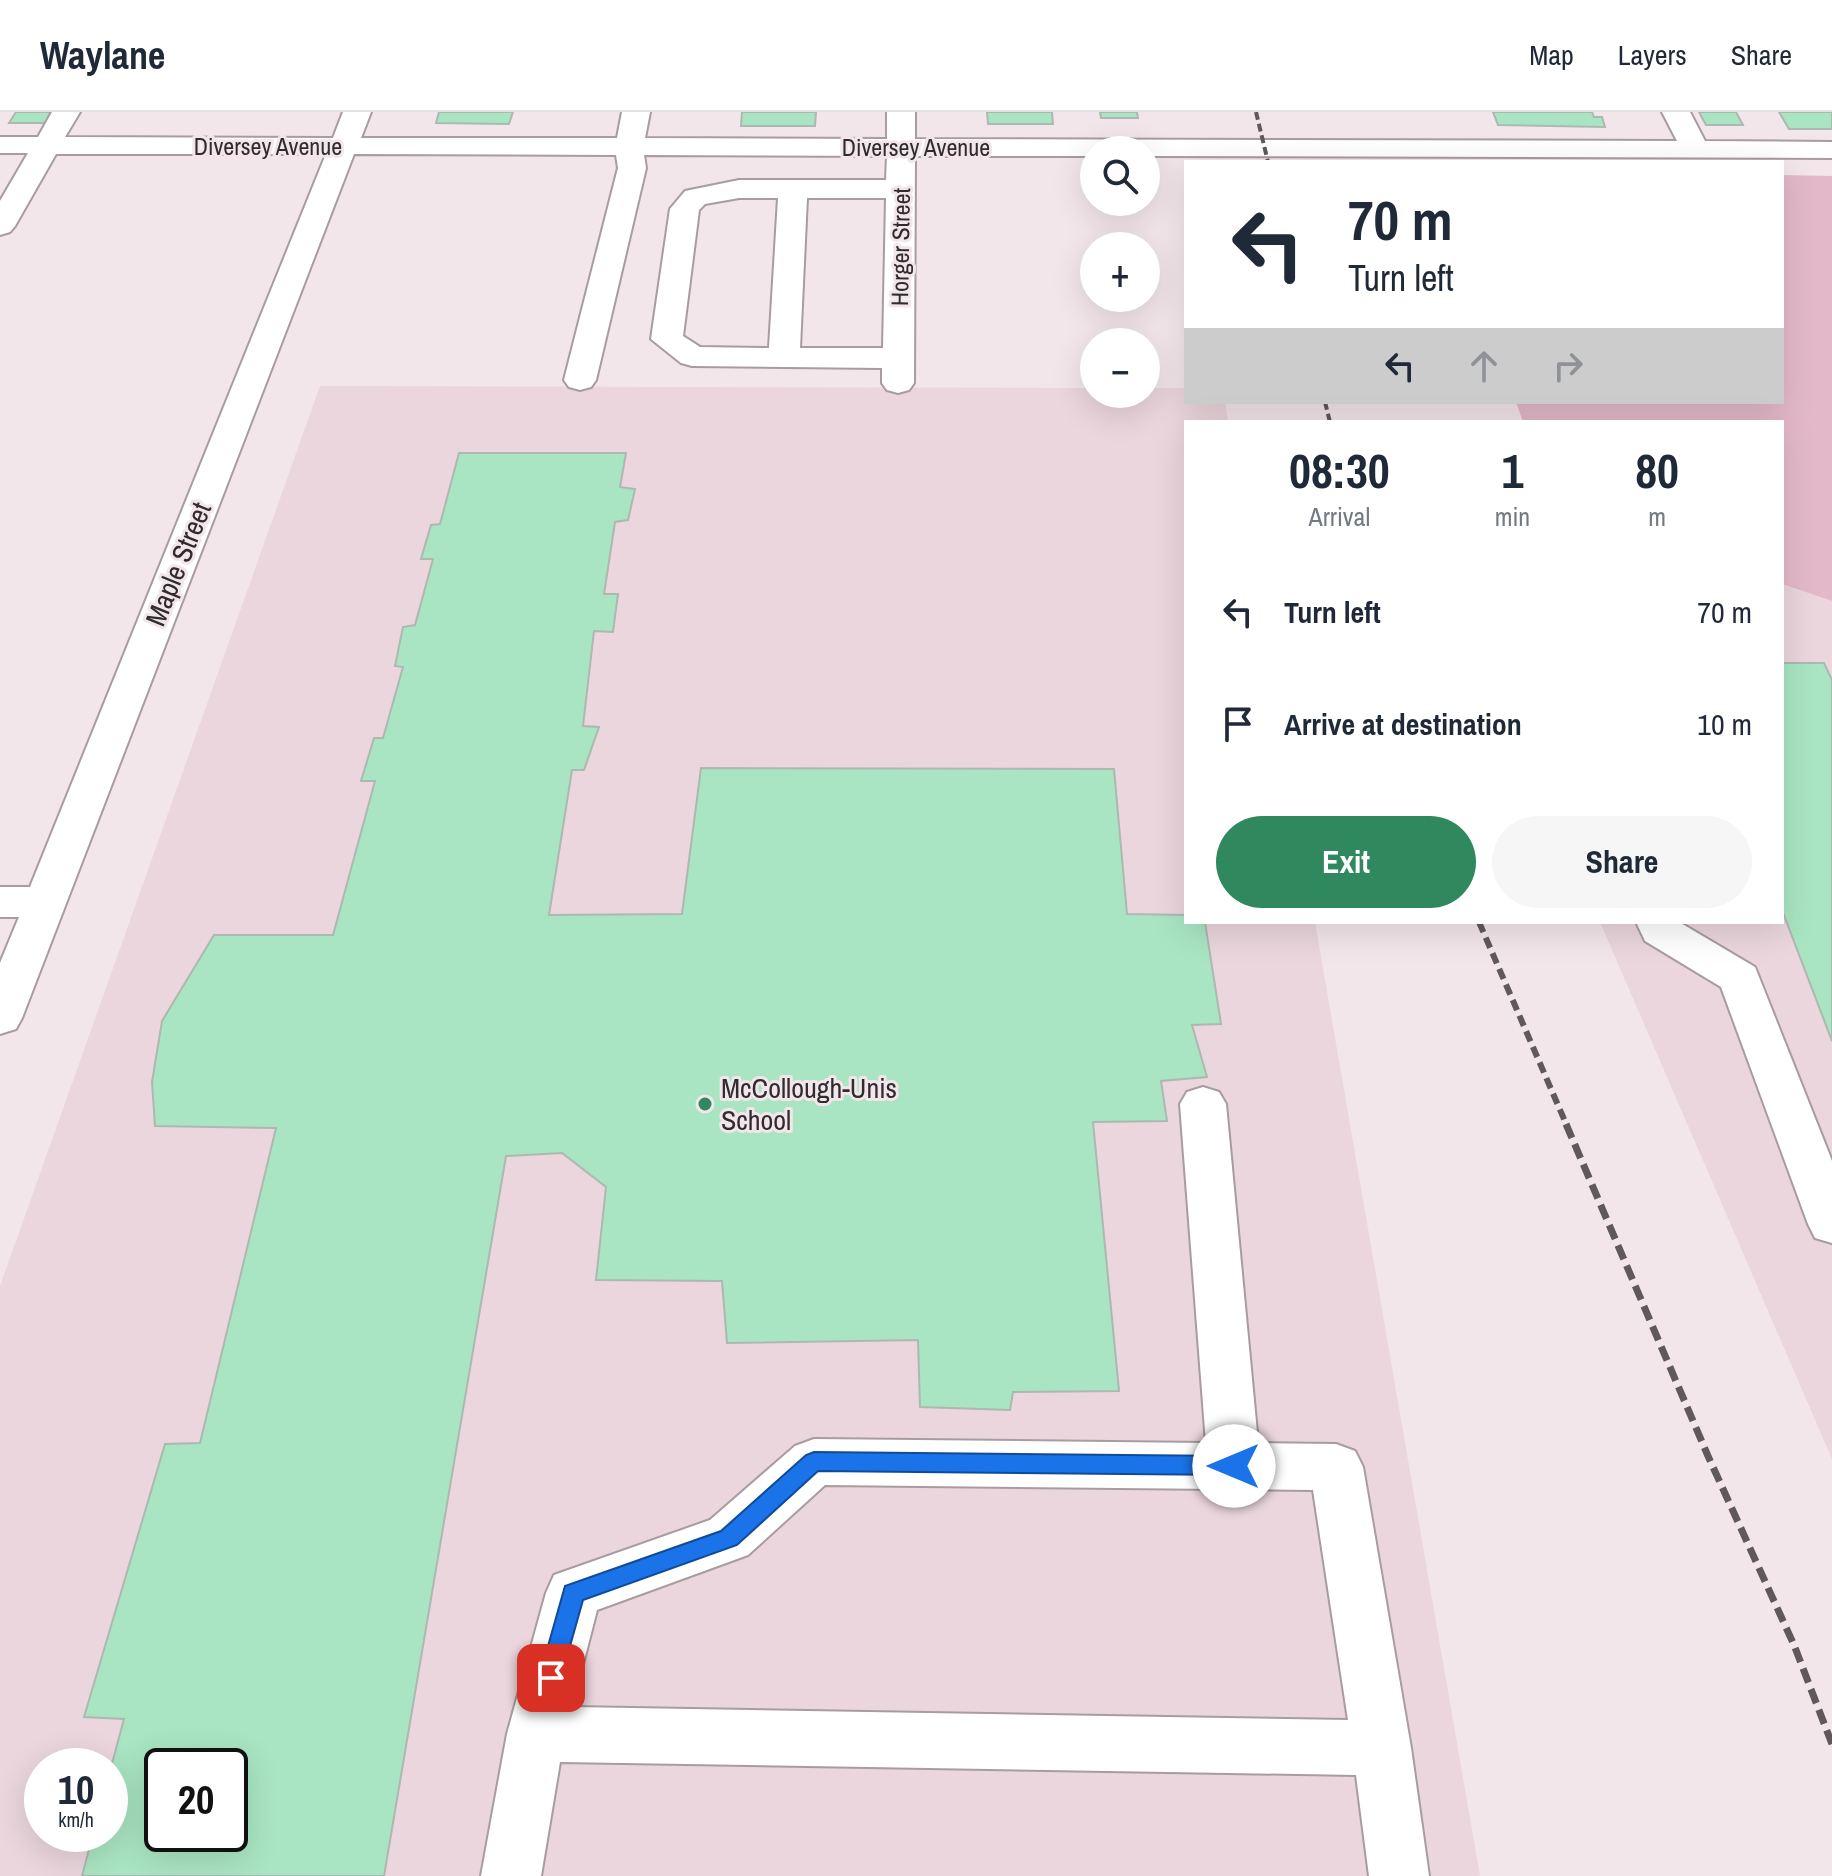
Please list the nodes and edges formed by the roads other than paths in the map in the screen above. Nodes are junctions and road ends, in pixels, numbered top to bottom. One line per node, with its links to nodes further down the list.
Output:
1 (66, 112): 8 (street)
2 (357, 112): 9 (street, Maple Street)
3 (636, 112): 10 (street)
4 (901, 112): 11 (street, Horger Street)
5 (1676, 112): 13 (street)
6 (1419, 121): 12 (street)
7 (0, 145): 8 (street, Diversey Avenue)
8 (45, 145): 9 (street, Diversey Avenue); 17 (street)
9 (344, 146): 10 (street, Diversey Avenue); 21 (street, Maple Street)
10 (629, 147): 11 (street, Diversey Avenue); 19 (street)
11 (901, 147): 12 (street, Diversey Avenue); 16 (street, Horger Street)
12 (1428, 149): 13 (street, Diversey Avenue)
13 (1696, 150): 14 (street, Diversey Avenue)
14 (1832, 150)
15 (793, 189): 16 (street); 18 (street); 18 (street)
16 (900, 189): 18 (street, Horger Street)
17 (0, 226)
18 (784, 358)
19 (580, 380)
20 (0, 902): 21 (street)
21 (44, 902): 23 (street, Maple Street)
22 (1658, 924): 25 (street)
23 (0, 1018)
24 (1203, 1104): 26 (street)
25 (1832, 1224)
26 (1234, 1466): 27 (street); 28 (street)
27 (536, 1734): 28 (street); 29 (street)
28 (1382, 1748): 30 (street)
29 (511, 1876)
30 (1399, 1876)

